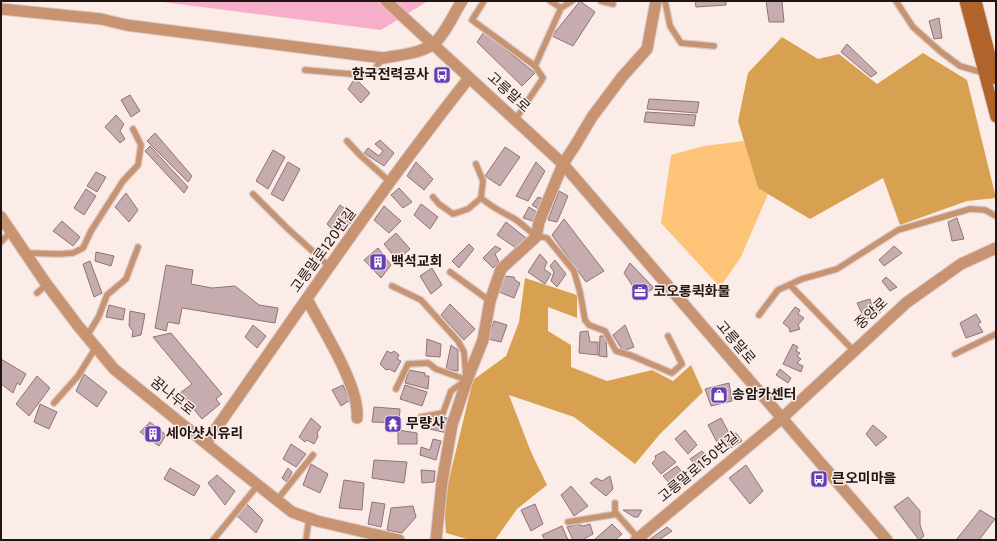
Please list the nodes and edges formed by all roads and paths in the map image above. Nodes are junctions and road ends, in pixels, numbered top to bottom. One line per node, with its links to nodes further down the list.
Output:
1 (386, 1): 15 (street, 고릉말로)
2 (462, 1): 15 (street)
3 (484, 1): 18 (lane)
4 (550, 1): 13 (lane)
5 (572, 1): 13 (lane)
6 (601, 1): 12 (lane)
7 (656, 1): 28 (street)
8 (665, 1): 16 (lane)
9 (896, 1): 20 (lane)
10 (966, 1): 20 (main road)
11 (976, 1): 22 (main road)
12 (614, 4)
13 (561, 8): 18 (lane)
14 (1, 9): 17 (street)
15 (433, 44): 17 (street); 21 (street, 고릉말로)
16 (714, 46)
17 (383, 58): 19 (lane)
18 (535, 66): 24 (lane)
19 (305, 70)
20 (984, 73): 23 (main road)
21 (469, 78): 24 (street, 고릉말로); 29 (street, 고릉말로120번길)
22 (996, 79)
23 (996, 117)
24 (515, 120): 28 (street, 고릉말로)
25 (133, 129): 40 (lane)
26 (347, 141): 29 (lane)
27 (476, 164): 32 (lane)
28 (562, 164): 36 (street); 61 (street, 고릉말로)
29 (391, 182): 41 (street, 고릉말로120번길)
30 (253, 194): 41 (lane)
31 (433, 197): 32 (lane)
32 (481, 198): 36 (lane)
33 (996, 216): 44 (lane)
34 (1, 217): 35 (street, 꿈나무로)
35 (11, 231): 37 (lane); 40 (street, 꿈나무로)
36 (536, 237): 48 (street); 52 (lane)
37 (1, 242)
38 (138, 247): 51 (lane)
39 (996, 248): 54 (street, 중앙로)
40 (26, 253): 43 (street, 꿈나무로)
41 (330, 267): 47 (street, 고릉말로120번길)
42 (450, 272): 48 (lane)
43 (47, 284): 46 (lane); 51 (street, 꿈나무로)
44 (790, 285): 49 (lane); 54 (lane)
45 (392, 286): 56 (lane)
46 (37, 293)
47 (307, 299): 60 (street); 62 (street, 고릉말로120번길)
48 (490, 301): 56 (street)
49 (759, 315)
50 (996, 334): 55 (lane)
51 (87, 336): 53 (street, 꿈나무로)
52 (668, 336)
53 (96, 347): 58 (lane); 62 (street, 꿈나무로)
54 (854, 351): 61 (street, 중앙로)
55 (955, 354)
56 (466, 380): 57 (lane); 59 (lane); 74 (street)
57 (396, 389)
58 (54, 403)
59 (421, 417)
60 (357, 418)
61 (781, 419): 70 (street, 고릉말로150번길); 75 (street, 고릉말로)
62 (206, 443): 64 (street, 꿈나무로)
63 (313, 455): 65 (lane)
64 (258, 485): 65 (street, 꿈나무로); 71 (lane)
65 (277, 500): 68 (street, 꿈나무로)
66 (615, 503): 67 (lane)
67 (617, 514): 69 (lane); 70 (lane)
68 (309, 518): 72 (lane); 73 (street, 꿈나무로)
69 (568, 522)
70 (637, 539)
71 (213, 540)
72 (306, 540)
73 (399, 540)
74 (436, 540)
75 (887, 540)

